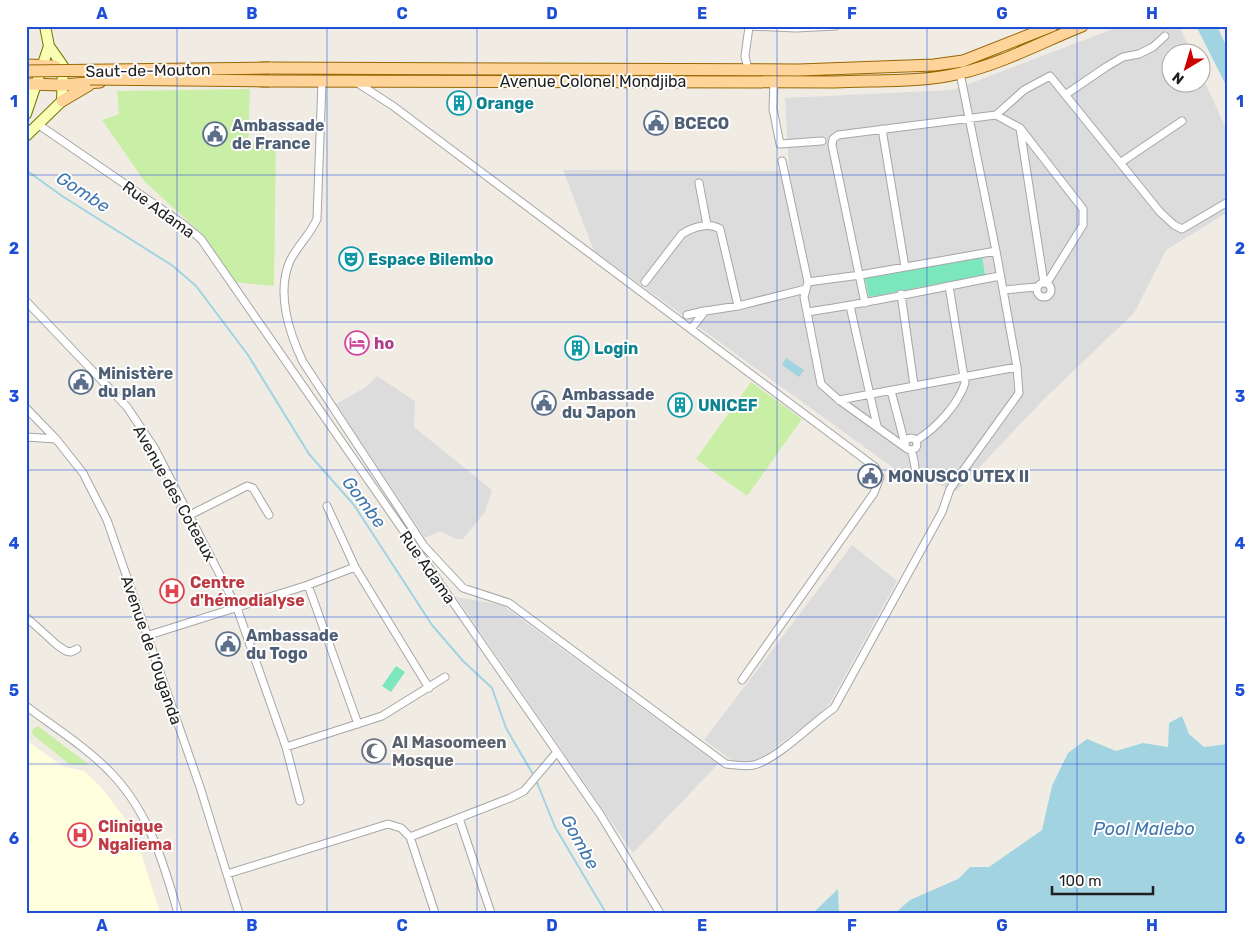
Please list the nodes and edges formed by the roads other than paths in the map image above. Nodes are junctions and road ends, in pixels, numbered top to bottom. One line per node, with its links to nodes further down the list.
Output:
1 (44, 26): 7 (main road)
2 (748, 26): 3 (street); 15 (street)
3 (836, 26)
4 (1052, 26): 18 (main road, Avenue Colonel Mondjiba)
5 (1082, 26): 17 (main road, Avenue Colonel Mondjiba)
6 (1165, 36): 28 (street)
7 (49, 46): 9 (main road); 10 (main road)
8 (26, 65): 9 (main road, Avenue Colonel Mondjiba)
9 (41, 65): 10 (main road, Avenue Colonel Mondjiba); 26 (main road)
10 (64, 66): 11 (main road, Avenue Colonel Mondjiba); 27 (main road)
11 (81, 67): 12 (main road, Avenue Colonel Mondjiba); 25 (main road)
12 (270, 68): 13 (main road, Avenue Colonel Mondjiba); 16 (main road, Saut-de-Mouton, bridge)
13 (356, 69): 14 (main road, Avenue Colonel Mondjiba); 22 (main road)
14 (671, 69): 15 (main road, Avenue Colonel Mondjiba); 23 (main road)
15 (748, 70): 18 (main road, Avenue Colonel Mondjiba)
16 (26, 71)
17 (960, 73): 18 (main road, Avenue Colonel Mondjiba); 32 (street)
18 (773, 76): 23 (main road, Avenue Colonel Mondjiba); 38 (street)
19 (26, 78): 20 (main road, Saut-de-Mouton, bridge)
20 (270, 81): 21 (main road, Avenue Colonel Mondjiba); 24 (main road, Avenue Colonel Mondjiba)
21 (322, 81): 22 (main road, Avenue Colonel Mondjiba); 62 (street)
22 (356, 81): 23 (main road, Avenue Colonel Mondjiba); 61 (street)
23 (671, 81)
24 (95, 82): 25 (main road, Avenue Colonel Mondjiba); 29 (main road)
25 (82, 83): 27 (main road, Avenue Colonel Mondjiba)
26 (32, 84): 27 (main road, Avenue Colonel Mondjiba); 30 (main road)
27 (62, 86): 29 (main road)
28 (1065, 95): 31 (street); 40 (street)
29 (62, 101): 34 (main road)
30 (26, 114)
31 (996, 115): 32 (street); 35 (street)
32 (969, 119): 36 (street); 44 (street)
33 (1182, 121): 40 (street)
34 (39, 125): 37 (main road); 90 (street, Rue Adama)
35 (1020, 128): 49 (street); 49 (street)
36 (882, 129): 45 (street); 46 (street)
37 (26, 136)
38 (822, 141)
39 (782, 161): 50 (street)
40 (1120, 163): 42 (street)
41 (699, 183): 43 (street)
42 (1226, 202)
43 (707, 226): 48 (street); 56 (street)
44 (996, 251): 45 (street); 47 (street)
45 (905, 268): 46 (street)
46 (860, 276): 50 (street); 55 (street)
47 (1000, 276): 51 (street); 52 (street)
48 (645, 282)
49 (1042, 284): 52 (street)
50 (807, 285): 56 (street); 59 (street)
51 (949, 286): 53 (street); 63 (street)
52 (1003, 290): 62 (street)
53 (901, 294): 55 (street); 64 (street)
54 (26, 302): 76 (street, Avenue des Coteaux)
55 (865, 302): 57 (street)
56 (738, 306): 58 (street)
57 (850, 306): 59 (street); 66 (street)
58 (705, 311): 60 (street); 61 (street)
59 (807, 312): 67 (street)
60 (686, 315)
61 (691, 329): 85 (street)
62 (1017, 367): 63 (street)
63 (964, 376): 64 (street); 72 (street)
64 (914, 384): 65 (street)
65 (891, 390): 66 (street); 73 (street)
66 (869, 394): 67 (street); 69 (street)
67 (839, 400): 69 (street)
68 (26, 408): 71 (street, Avenue de l’Ouganda)
69 (876, 426): 73 (street)
70 (26, 437): 71 (street)
71 (56, 439): 82 (street, Avenue de l’Ouganda)
72 (916, 440): 73 (street); 73 (street)
73 (908, 448): 74 (street)
74 (915, 467)
75 (327, 506): 78 (street)
76 (190, 515): 77 (street); 80 (street, Avenue des Coteaux)
77 (269, 515)
78 (355, 567): 79 (street); 86 (street)
79 (308, 585): 80 (street); 88 (street)
80 (237, 608): 82 (street); 89 (street, Avenue des Coteaux)
81 (26, 617): 83 (street)
82 (146, 636): 94 (street, Avenue de l’Ouganda)
83 (77, 649)
84 (445, 677): 86 (street)
85 (742, 680)
86 (429, 688): 88 (street)
87 (26, 706): 95 (street)
88 (358, 724): 89 (street)
89 (286, 747): 91 (street, Avenue des Coteaux)
90 (558, 752): 92 (street); 99 (street, Rue Adama)
91 (300, 802)
92 (458, 818): 93 (street); 98 (street)
93 (410, 838): 94 (street); 97 (street)
94 (227, 874): 96 (street, Avenue de l’Ouganda)
95 (178, 913)
96 (239, 913)
97 (435, 913)
98 (491, 913)
99 (660, 913)

